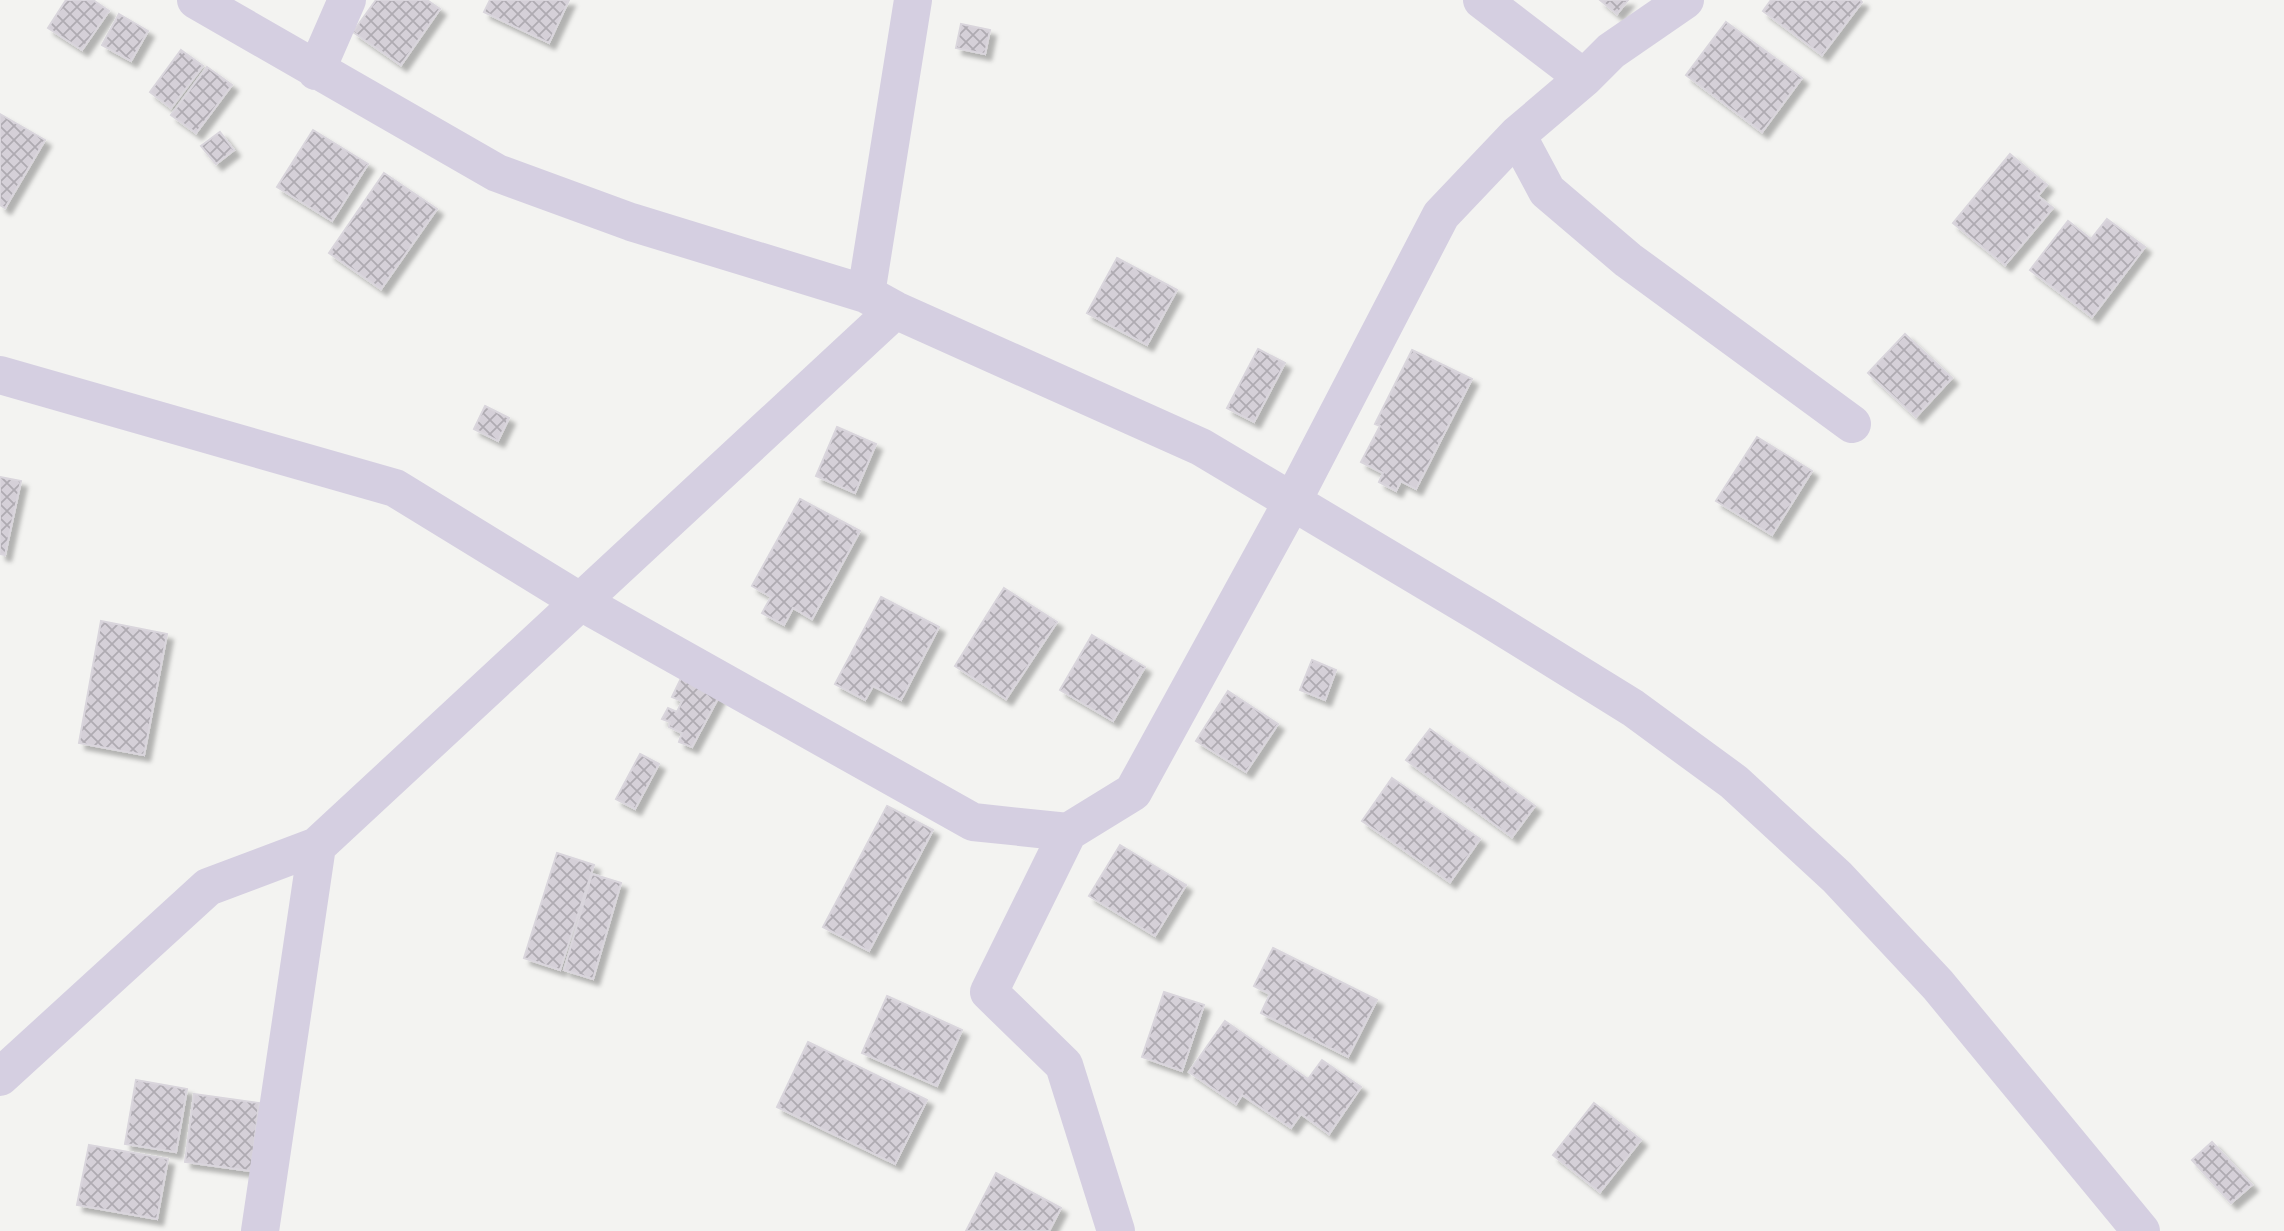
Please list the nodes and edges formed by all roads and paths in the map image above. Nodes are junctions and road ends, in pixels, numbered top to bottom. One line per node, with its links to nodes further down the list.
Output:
1 (196, 0): 6 (street)
2 (347, 0): 6 (street)
3 (913, 0): 9 (street)
4 (1482, 0): 7 (street)
5 (1685, 0): 7 (street)
6 (316, 71): 9 (street)
7 (1584, 79): 8 (street)
8 (1517, 135): 11 (street); 12 (street)
9 (880, 302): 12 (street); 13 (street)
10 (0, 375): 13 (street)
11 (1852, 424)
12 (1292, 502): 14 (street); 19 (street)
13 (581, 602): 14 (street); 15 (street)
14 (1068, 832): 18 (street)
15 (317, 846): 16 (street); 17 (street)
16 (0, 1077)
17 (260, 1231)
18 (1116, 1231)
19 (2141, 1231)

